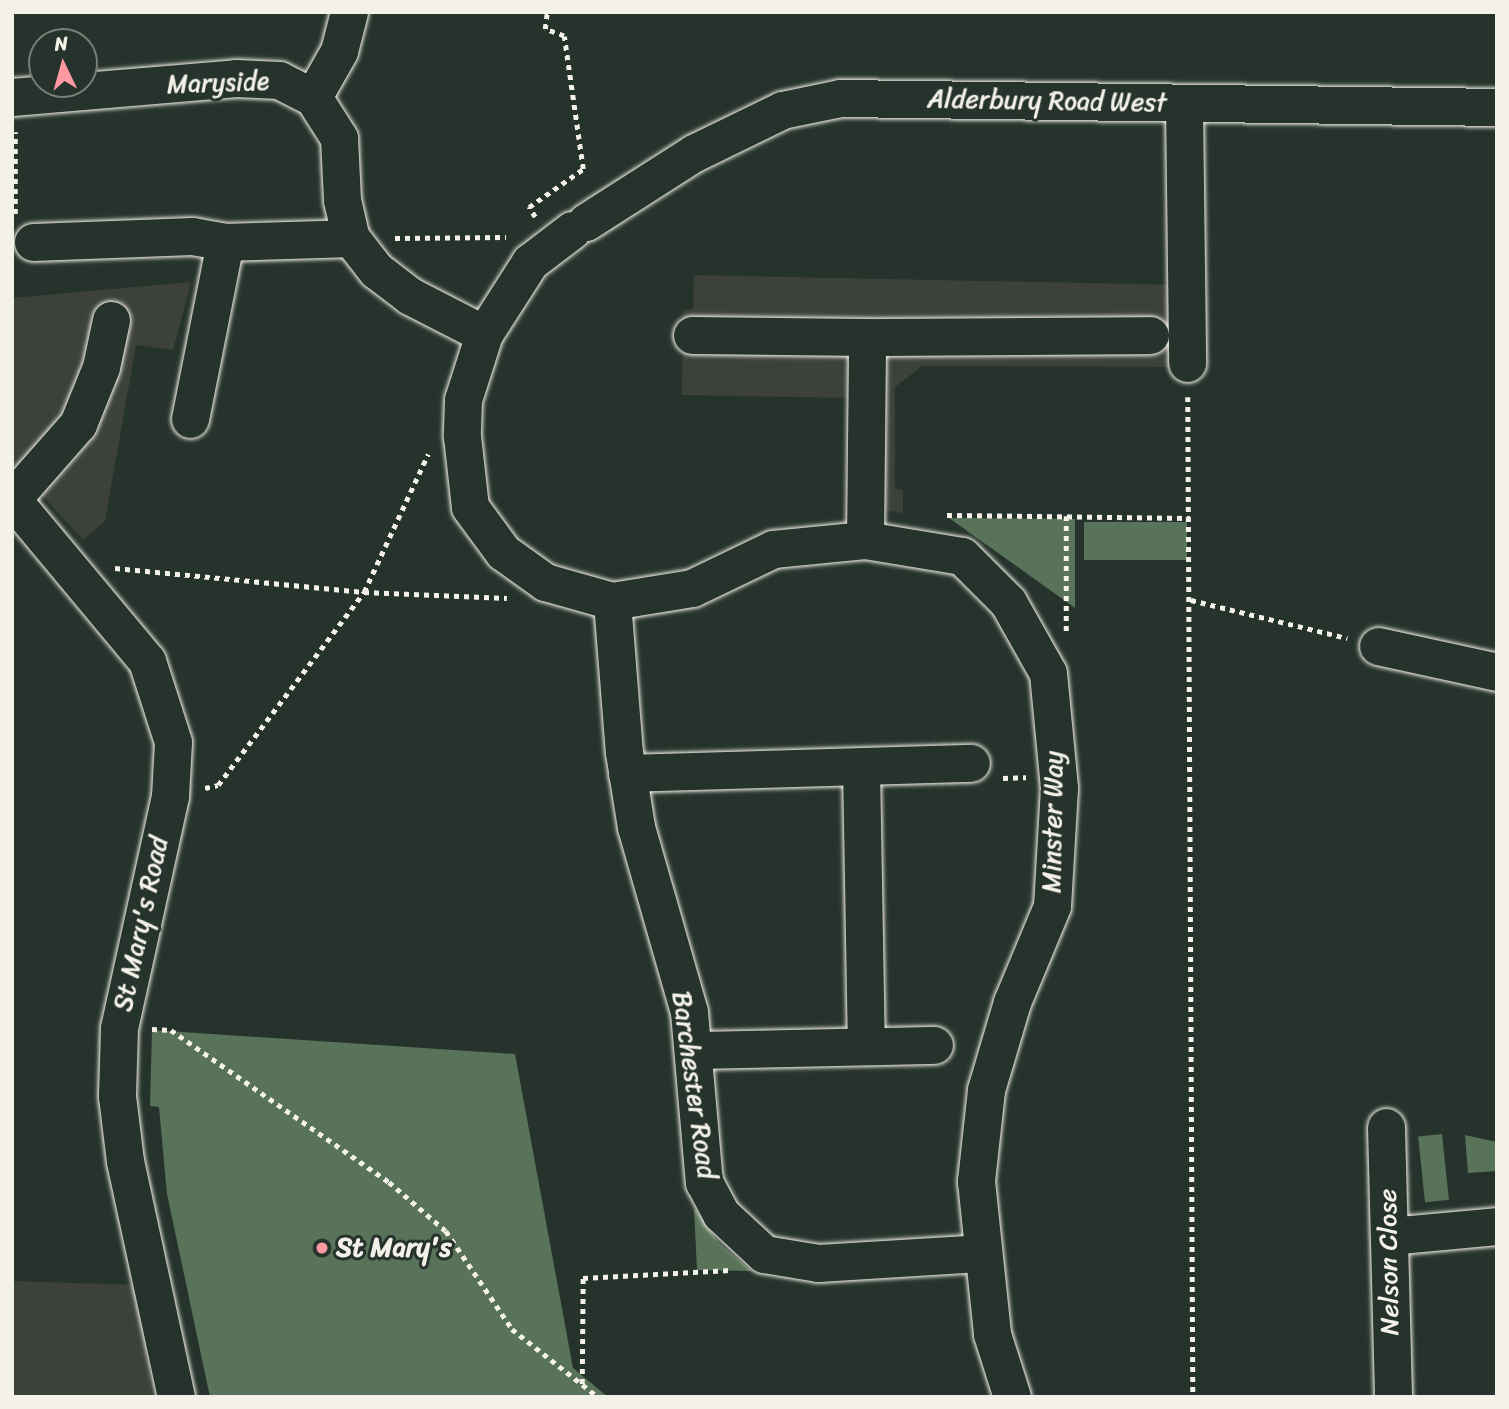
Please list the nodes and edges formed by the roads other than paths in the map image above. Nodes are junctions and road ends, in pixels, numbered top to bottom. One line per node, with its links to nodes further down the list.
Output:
1 (349, 12): 3 (street)
2 (14, 97): 3 (street, Maryside)
3 (313, 97): 6 (street)
4 (1184, 103): 5 (street, Alderbury Road West); 9 (street, Alderbury Road West); 15 (street)
5 (1497, 107)
6 (351, 238): 8 (street); 11 (street)
7 (33, 242): 8 (street)
8 (225, 242): 16 (street)
9 (520, 249): 11 (street, Minster Way)
10 (111, 320): 17 (street)
11 (484, 334): 19 (street, Minster Way)
12 (692, 335): 14 (street)
13 (1150, 335): 14 (street)
14 (867, 337): 18 (street)
15 (1187, 363)
16 (190, 419)
17 (12, 499): 32 (street, St Mary's Road)
18 (865, 540): 19 (street, Minster Way); 31 (street, Minster Way)
19 (612, 601): 24 (street, Barchester Road)
20 (1378, 646): 21 (street)
21 (1497, 672)
22 (971, 762): 23 (street)
23 (861, 766): 24 (street); 26 (street)
24 (627, 773): 27 (street, Barchester Road)
25 (934, 1045): 26 (street)
26 (866, 1046): 27 (street)
27 (693, 1050): 31 (street, Barchester Road)
28 (1386, 1127): 30 (street, Nelson Close)
29 (1497, 1226): 30 (street)
30 (1389, 1236): 34 (street, Nelson Close)
31 (981, 1253): 33 (street, Minster Way)
32 (176, 1397)
33 (1012, 1397)
34 (1393, 1397)

